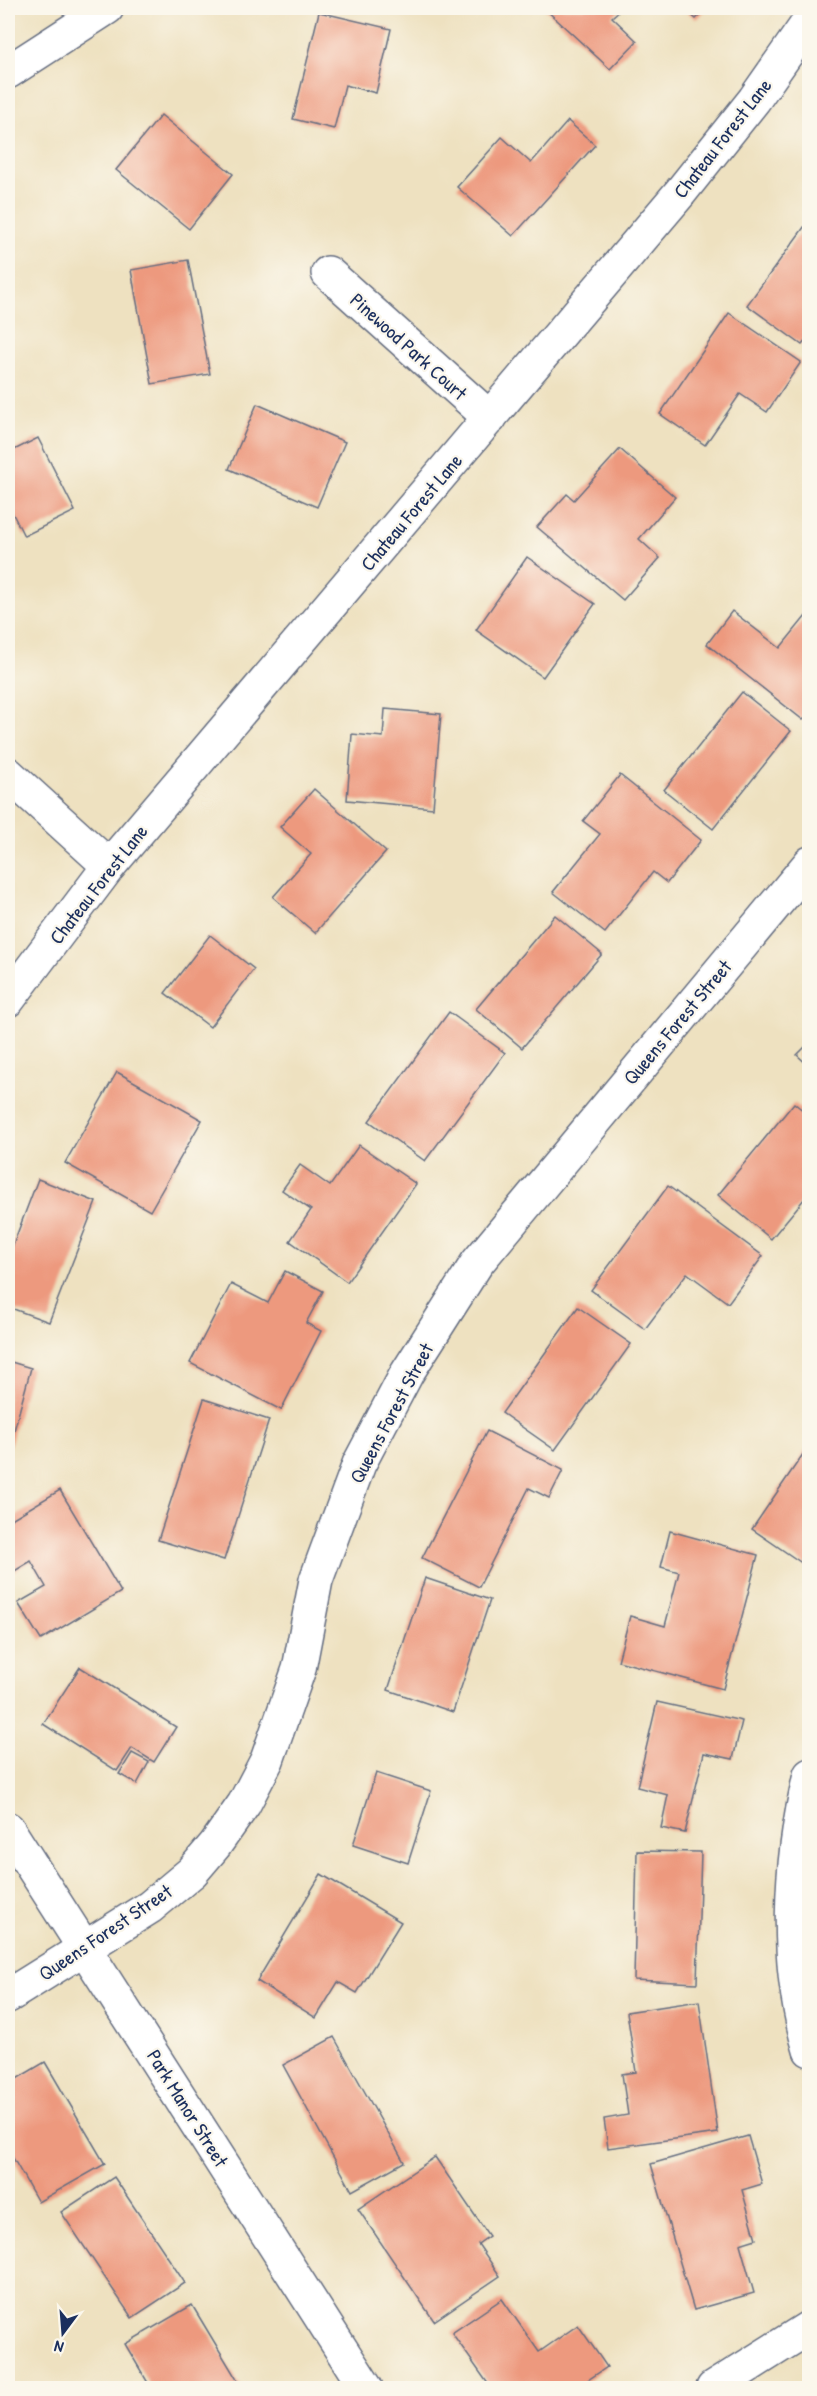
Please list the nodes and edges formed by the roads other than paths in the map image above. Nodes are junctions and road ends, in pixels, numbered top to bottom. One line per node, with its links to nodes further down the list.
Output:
1 (107, 8): 3 (street)
2 (810, 20): 5 (street, Chateau Forest Lane)
3 (8, 72)
4 (328, 273): 5 (street, Pinewood Park Court)
5 (490, 418): 8 (street, Chateau Forest Lane)
6 (8, 774): 8 (street)
7 (810, 863): 12 (street, Queens Forest Street)
8 (109, 866): 9 (street, Chateau Forest Lane)
9 (8, 1000)
10 (810, 1775): 14 (street)
11 (8, 1829): 12 (street, Park Manor Street)
12 (85, 1947): 13 (street, Queens Forest Street); 16 (street, Park Manor Street)
13 (8, 1996)
14 (810, 2050)
15 (810, 2327): 17 (street)
16 (366, 2388)
17 (713, 2388)

